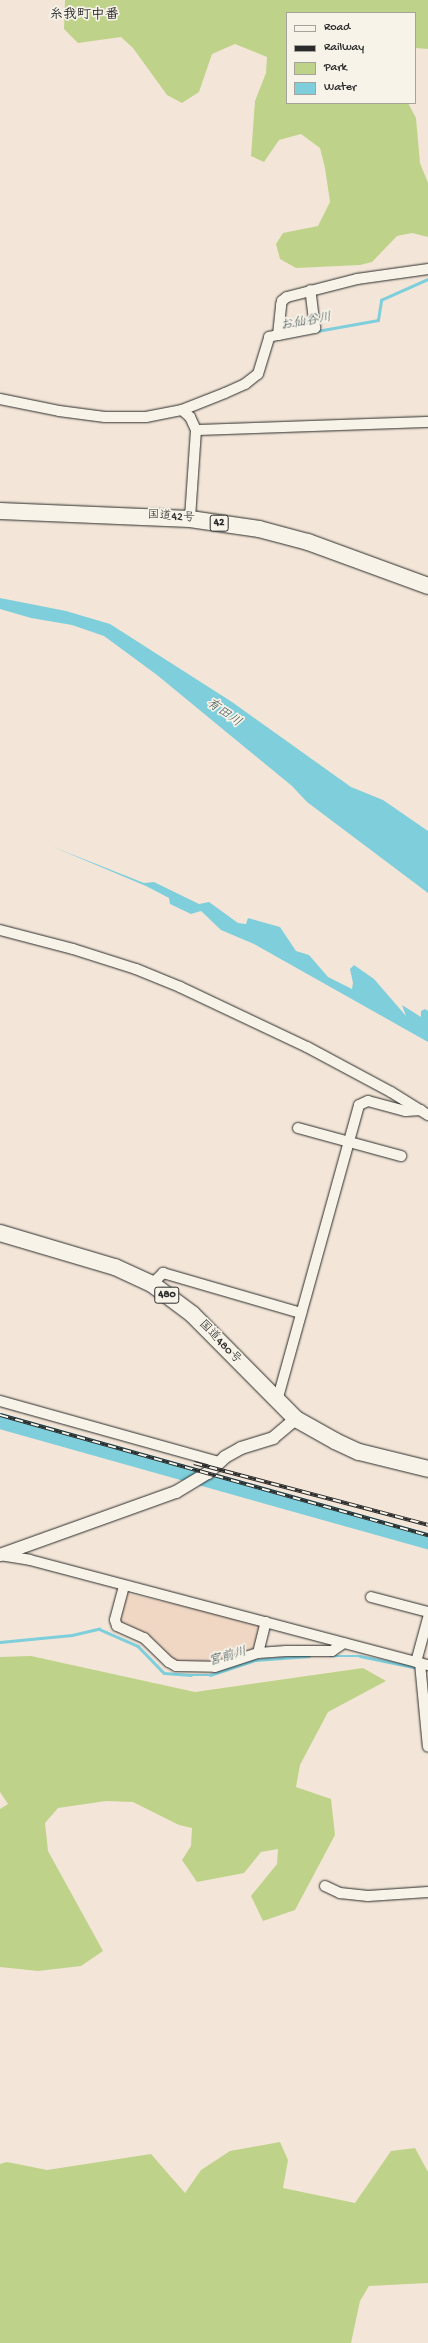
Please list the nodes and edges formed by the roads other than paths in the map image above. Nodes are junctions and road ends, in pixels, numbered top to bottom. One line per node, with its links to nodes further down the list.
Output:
1 (428, 269): 2 (street)
2 (310, 290): 3 (street); 3 (street)
3 (278, 335): 5 (street)
4 (0, 399): 5 (street)
5 (182, 410): 7 (street)
6 (428, 422): 7 (street)
7 (196, 430): 9 (street)
8 (0, 511): 9 (highway, 国道42号 / 42)
9 (190, 519): 10 (highway, 国道42号 / 42)
10 (428, 586)
11 (0, 930): 12 (street)
12 (424, 1113): 14 (street)
13 (298, 1128): 14 (street)
14 (348, 1140): 15 (street); 18 (street)
15 (402, 1156)
16 (0, 1233): 17 (highway, 国道480号 / 480)
17 (152, 1284): 18 (street); 20 (highway, 国道480号 / 480)
18 (301, 1312): 20 (street)
19 (0, 1401): 22 (street)
20 (277, 1402): 21 (highway, 国道480号 / 480)
21 (296, 1419): 22 (street); 23 (highway, 国道480号 / 480)
22 (219, 1462): 24 (street)
23 (428, 1469)
24 (0, 1555): 25 (street)
25 (124, 1586): 29 (street); 31 (street)
26 (371, 1597): 27 (street)
27 (428, 1612)
28 (428, 1618): 32 (street)
29 (266, 1622): 30 (street); 31 (street)
30 (344, 1643): 31 (street); 32 (street)
31 (258, 1653)
32 (421, 1663): 33 (street)
33 (426, 1702): 34 (street)
34 (428, 1747)
35 (325, 1886): 36 (street)
36 (428, 1892)

